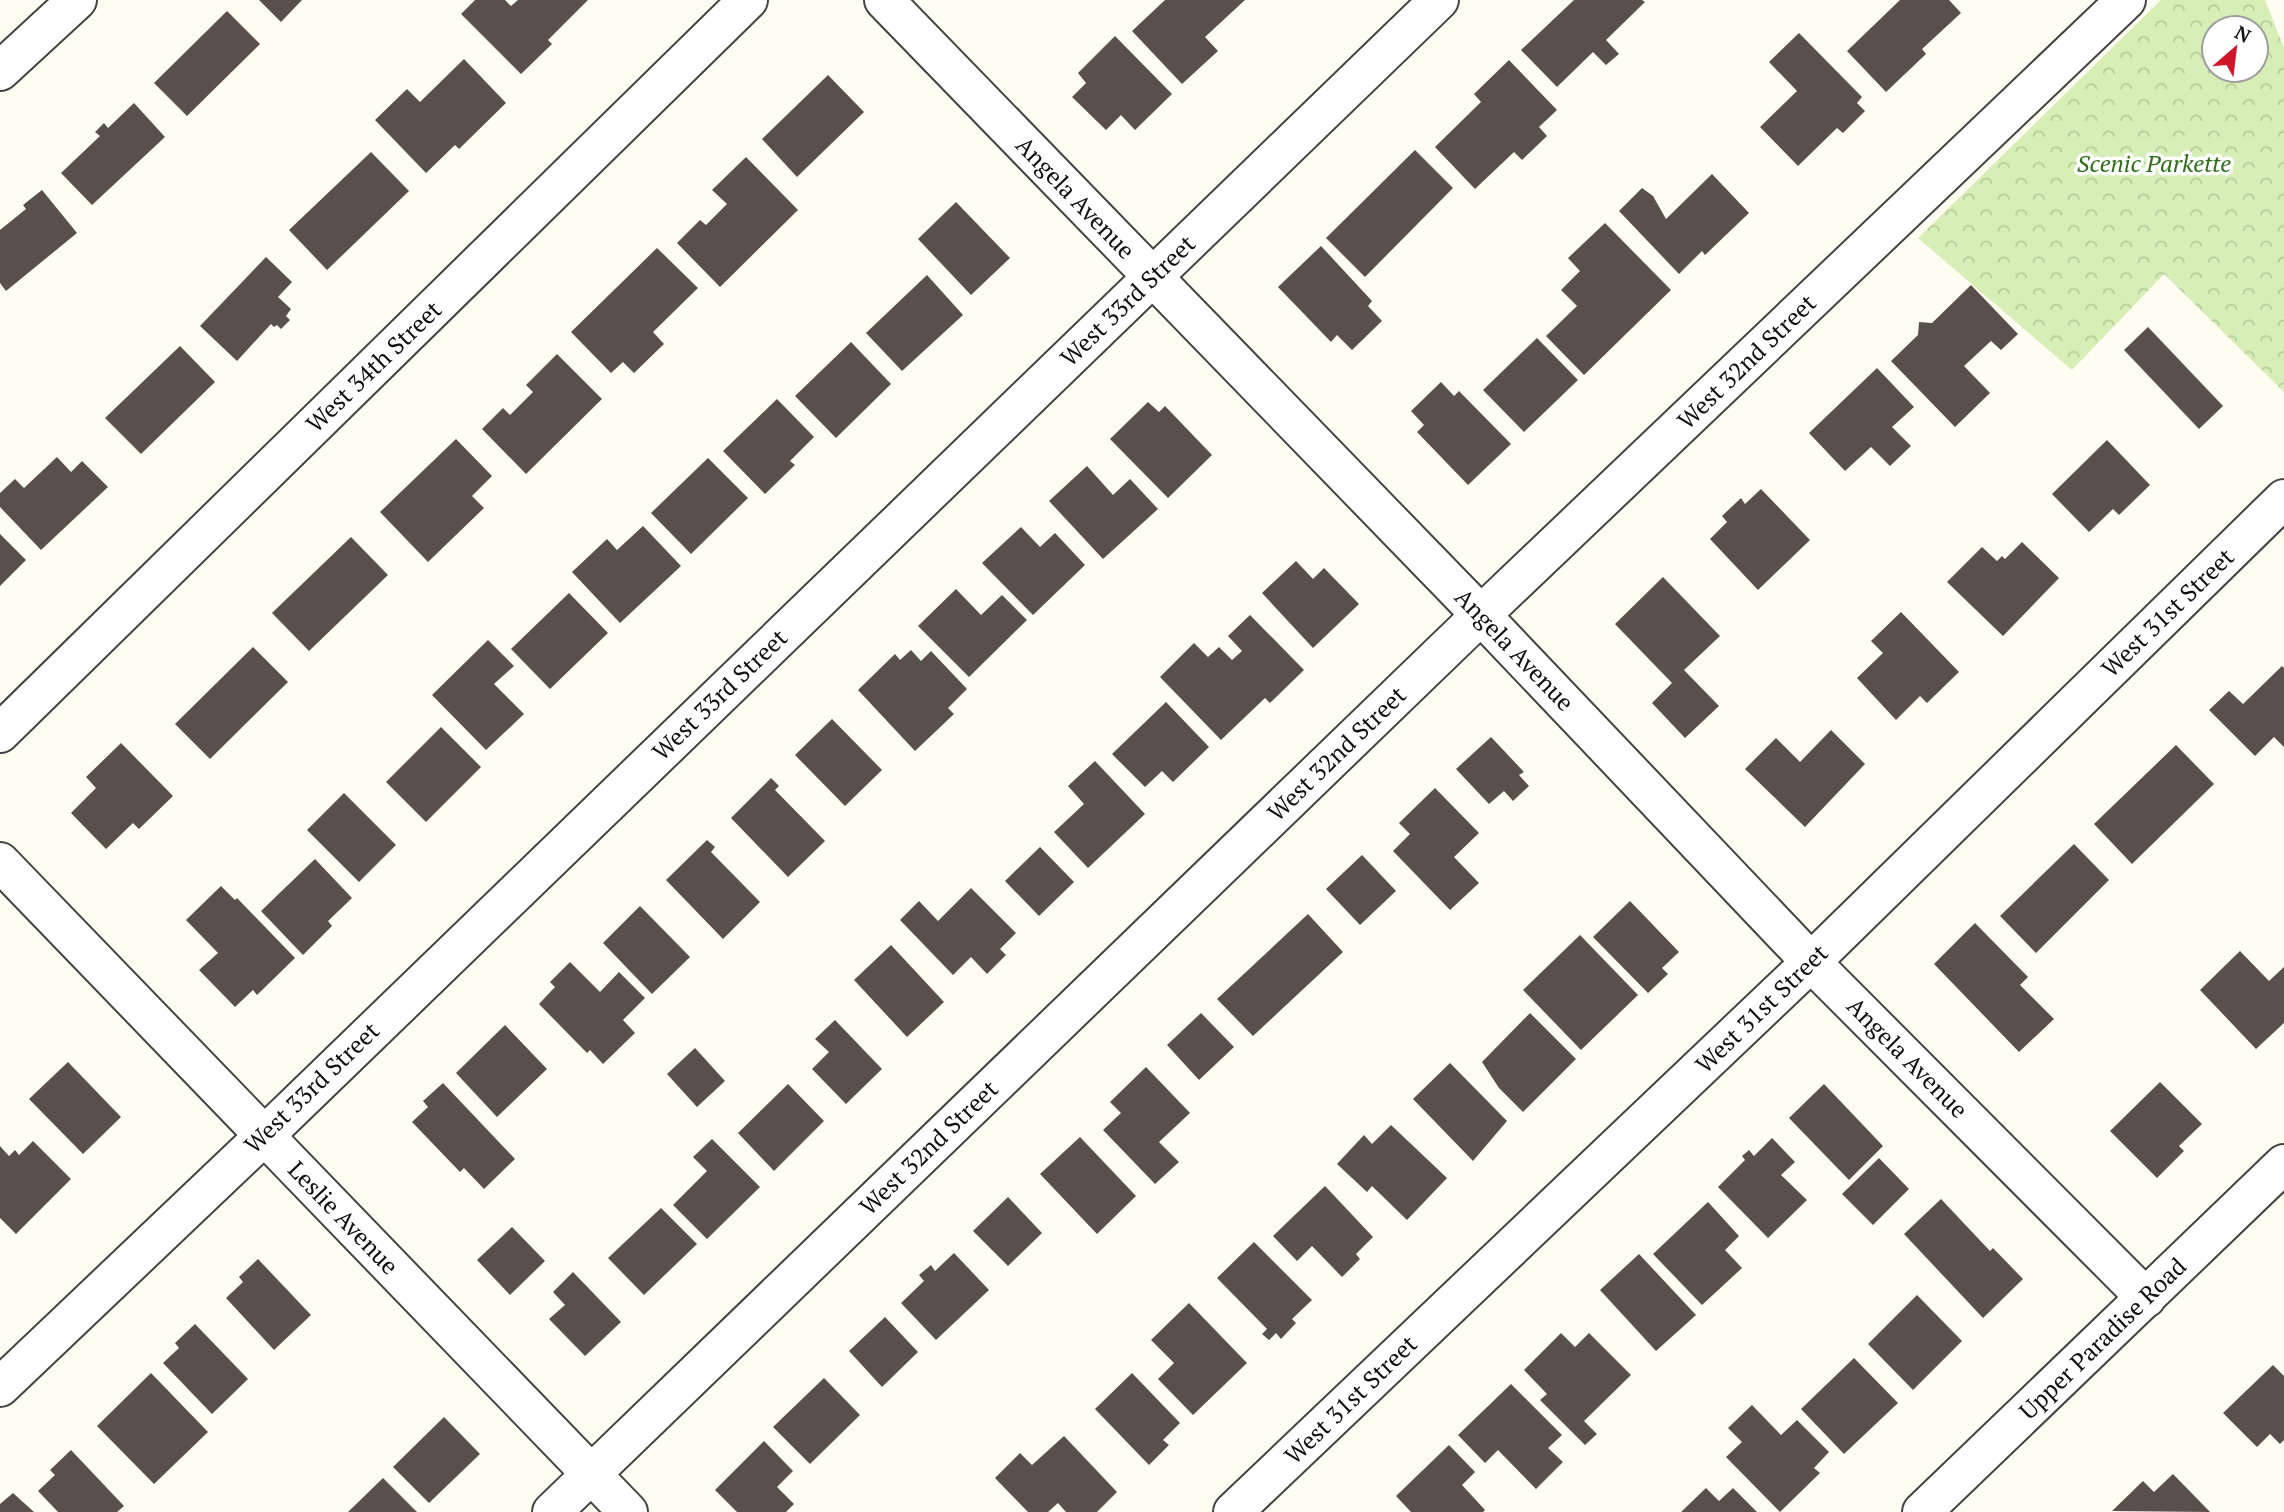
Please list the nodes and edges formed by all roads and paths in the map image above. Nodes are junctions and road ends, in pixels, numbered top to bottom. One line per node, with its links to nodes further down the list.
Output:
1 (77, 0): 6 (street)
2 (748, 0): 10 (street, West 34th Street)
3 (884, 0): 7 (street, Angela Avenue)
4 (1439, 0): 7 (street, West 33rd Street)
5 (2126, 0): 9 (street, West 32nd Street)
6 (0, 71)
7 (1152, 278): 9 (street, Angela Avenue); 13 (street, West 33rd Street)
8 (2284, 499): 12 (street, West 31st Street)
9 (1480, 615): 12 (street, Angela Avenue); 17 (street, West 32nd Street)
10 (0, 733)
11 (0, 862): 13 (street, Leslie Avenue)
12 (1811, 962): 15 (street, Angela Avenue); 20 (street, West 31st Street)
13 (264, 1136): 16 (street, West 33rd Street); 17 (street, Leslie Avenue)
14 (2284, 1164): 15 (street, Upper Paradise Road)
15 (2146, 1298): 21 (street, Upper Paradise Road)
16 (0, 1387)
17 (591, 1474): 18 (street, West 32nd Street); 19 (street, Leslie Avenue)
18 (552, 1512)
19 (628, 1512)
20 (1233, 1512)
21 (1922, 1512)

